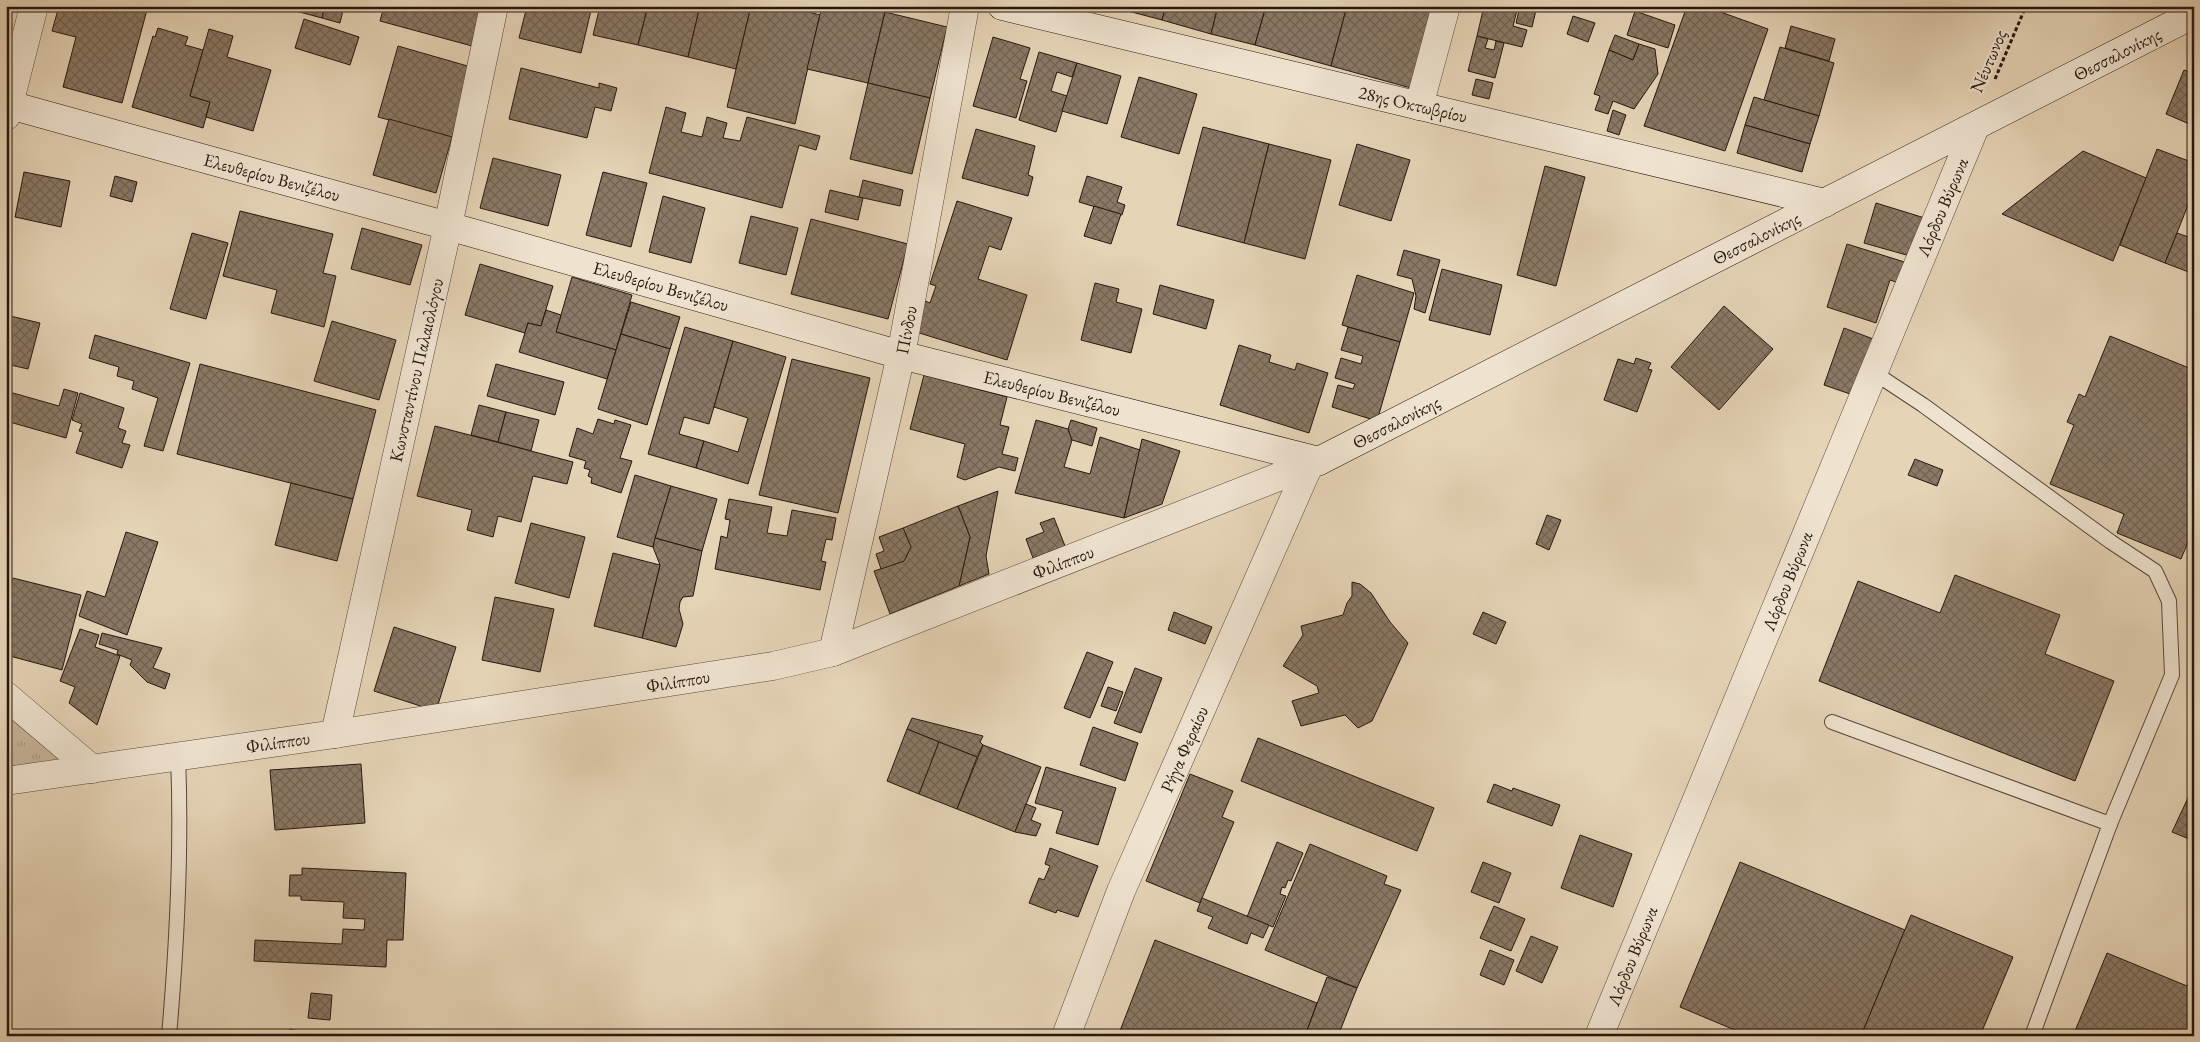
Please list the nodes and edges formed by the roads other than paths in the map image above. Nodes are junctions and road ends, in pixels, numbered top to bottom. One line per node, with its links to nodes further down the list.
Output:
1 (34, 6): 8 (street)
2 (494, 6): 11 (street, Κωνσταντίνου Παλαιολόγου)
3 (966, 6): 12 (street, Πίνδου)
4 (1002, 6): 7 (street, 28ης Οκτωβρίου)
5 (1446, 6): 7 (street)
6 (2194, 14): 9 (street, Θεσσαλονίκης)
7 (1419, 106): 10 (street, 28ης Οκτωβρίου)
8 (7, 108): 11 (street, Ελευθερίου Βενιζέλου)
9 (1975, 127): 10 (street, Θεσσαλονίκης); 13 (street, Λόρδου Βύρωνα)
10 (1825, 203): 14 (street, Θεσσαλονίκης)
11 (448, 226): 12 (street, Ελευθερίου Βενιζέλου); 18 (street, Κωνσταντίνου Παλαιολόγου)
12 (901, 355): 14 (street, Ελευθερίου Βενιζέλου); 15 (street, Πίνδου)
13 (1873, 372): 22 (lane); 25 (street, Λόρδου Βύρωνα)
14 (1314, 463): 15 (street, Φιλίππου); 24 (street, Ρήγα Φεραίου)
15 (833, 652): 18 (street, Φιλίππου)
16 (6, 696): 20 (street)
17 (1832, 722): 22 (lane)
18 (335, 734): 19 (street, Φιλίππου)
19 (178, 757): 20 (street, Φιλίππου); 23 (lane)
20 (92, 769): 21 (street, Φιλίππου)
21 (6, 781)
22 (2110, 824): 26 (lane)
23 (169, 1036)
24 (1066, 1036)
25 (1599, 1036)
26 (2032, 1036)

